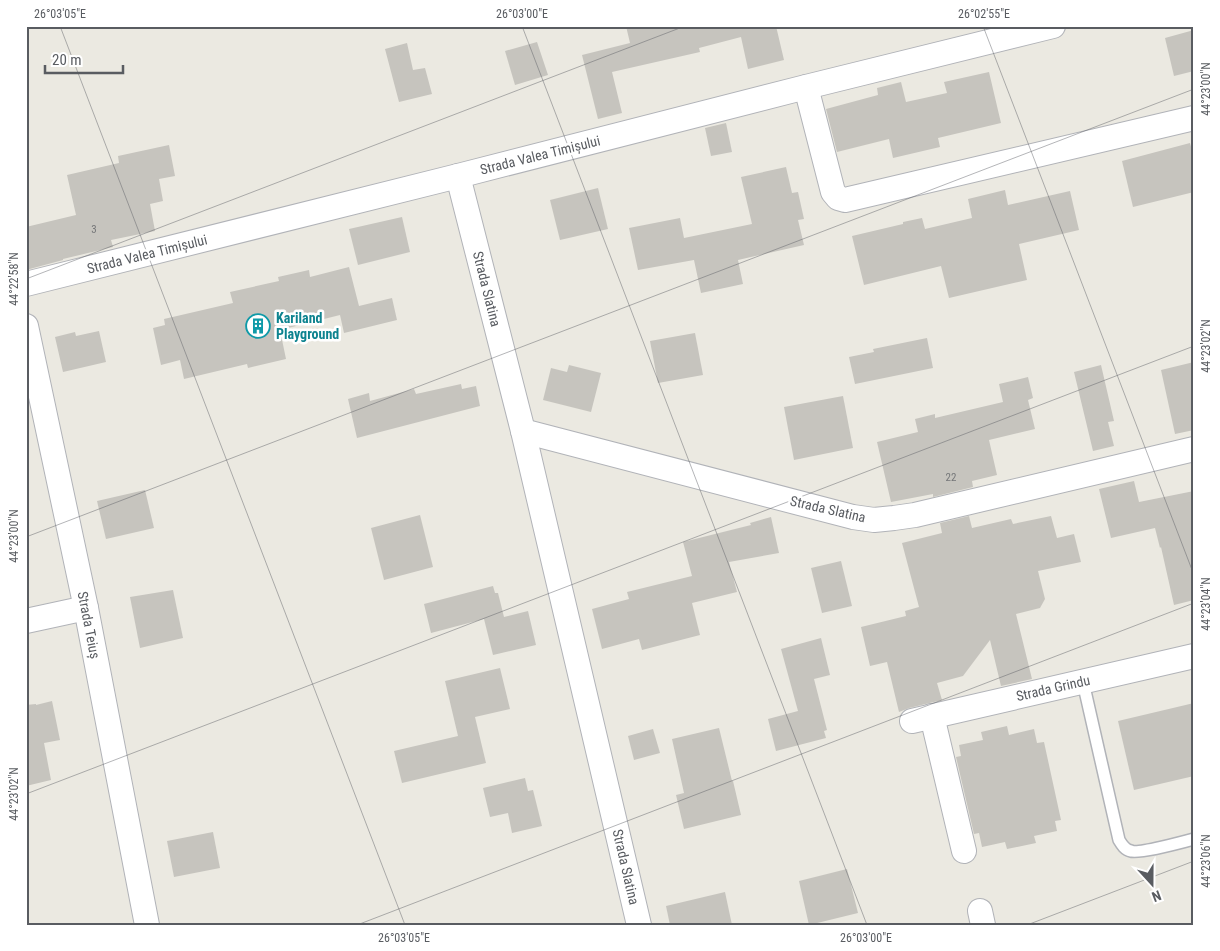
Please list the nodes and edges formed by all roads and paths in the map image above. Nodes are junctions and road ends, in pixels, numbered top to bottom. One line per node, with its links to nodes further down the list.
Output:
1 (1053, 26): 2 (street, Strada Valea Timișului)
2 (806, 87): 3 (street); 4 (street, Strada Valea Timișului)
3 (1194, 118)
4 (458, 176): 5 (street, Strada Valea Timișului); 8 (street, Strada Slatina)
5 (26, 284)
6 (26, 326): 7 (street, Strada Teiuș)
7 (36, 420): 10 (street, Strada Teiuș)
8 (523, 430): 9 (street, Strada Slatina); 17 (street, Strada Slatina)
9 (1194, 449)
10 (86, 608): 11 (street); 16 (street, Strada Teiuș)
11 (26, 621)
12 (1194, 656): 13 (street, Strada Grindu)
13 (1083, 682): 14 (lane); 15 (street, Strada Grindu)
14 (1194, 839)
15 (964, 850)
16 (147, 925)
17 (639, 925)

